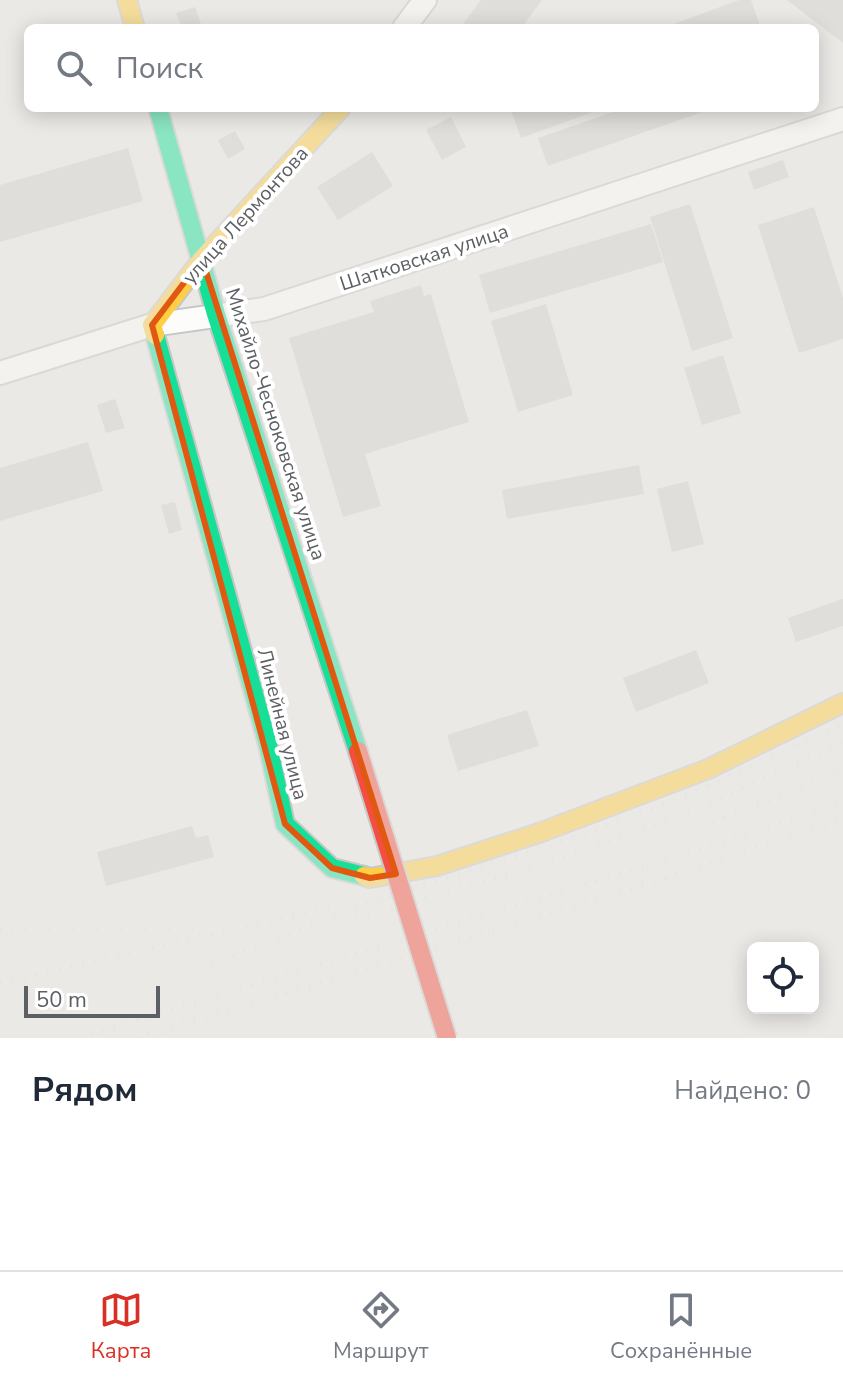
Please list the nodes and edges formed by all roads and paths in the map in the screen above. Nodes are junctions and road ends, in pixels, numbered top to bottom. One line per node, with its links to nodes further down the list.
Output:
1 (127, 0): 3 (street)
2 (425, 0): 4 (street)
3 (134, 24)
4 (407, 24)
5 (159, 112): 8 (street, Михайло-Чесноковская улица)
6 (337, 112): 8 (street, улица Лермонтова)
7 (843, 119): 9 (street, Шатковская улица)
8 (202, 259): 9 (street, Михайло-Чесноковская улица); 10 (street, улица Лермонтова)
9 (216, 314): 10 (street, Шатковская улица); 13 (street, Михайло-Чесноковская улица, bridge)
10 (152, 325): 11 (street, Шатковская улица); 12 (street, Линейная улица)
11 (0, 373)
12 (843, 703)
13 (447, 1038)

